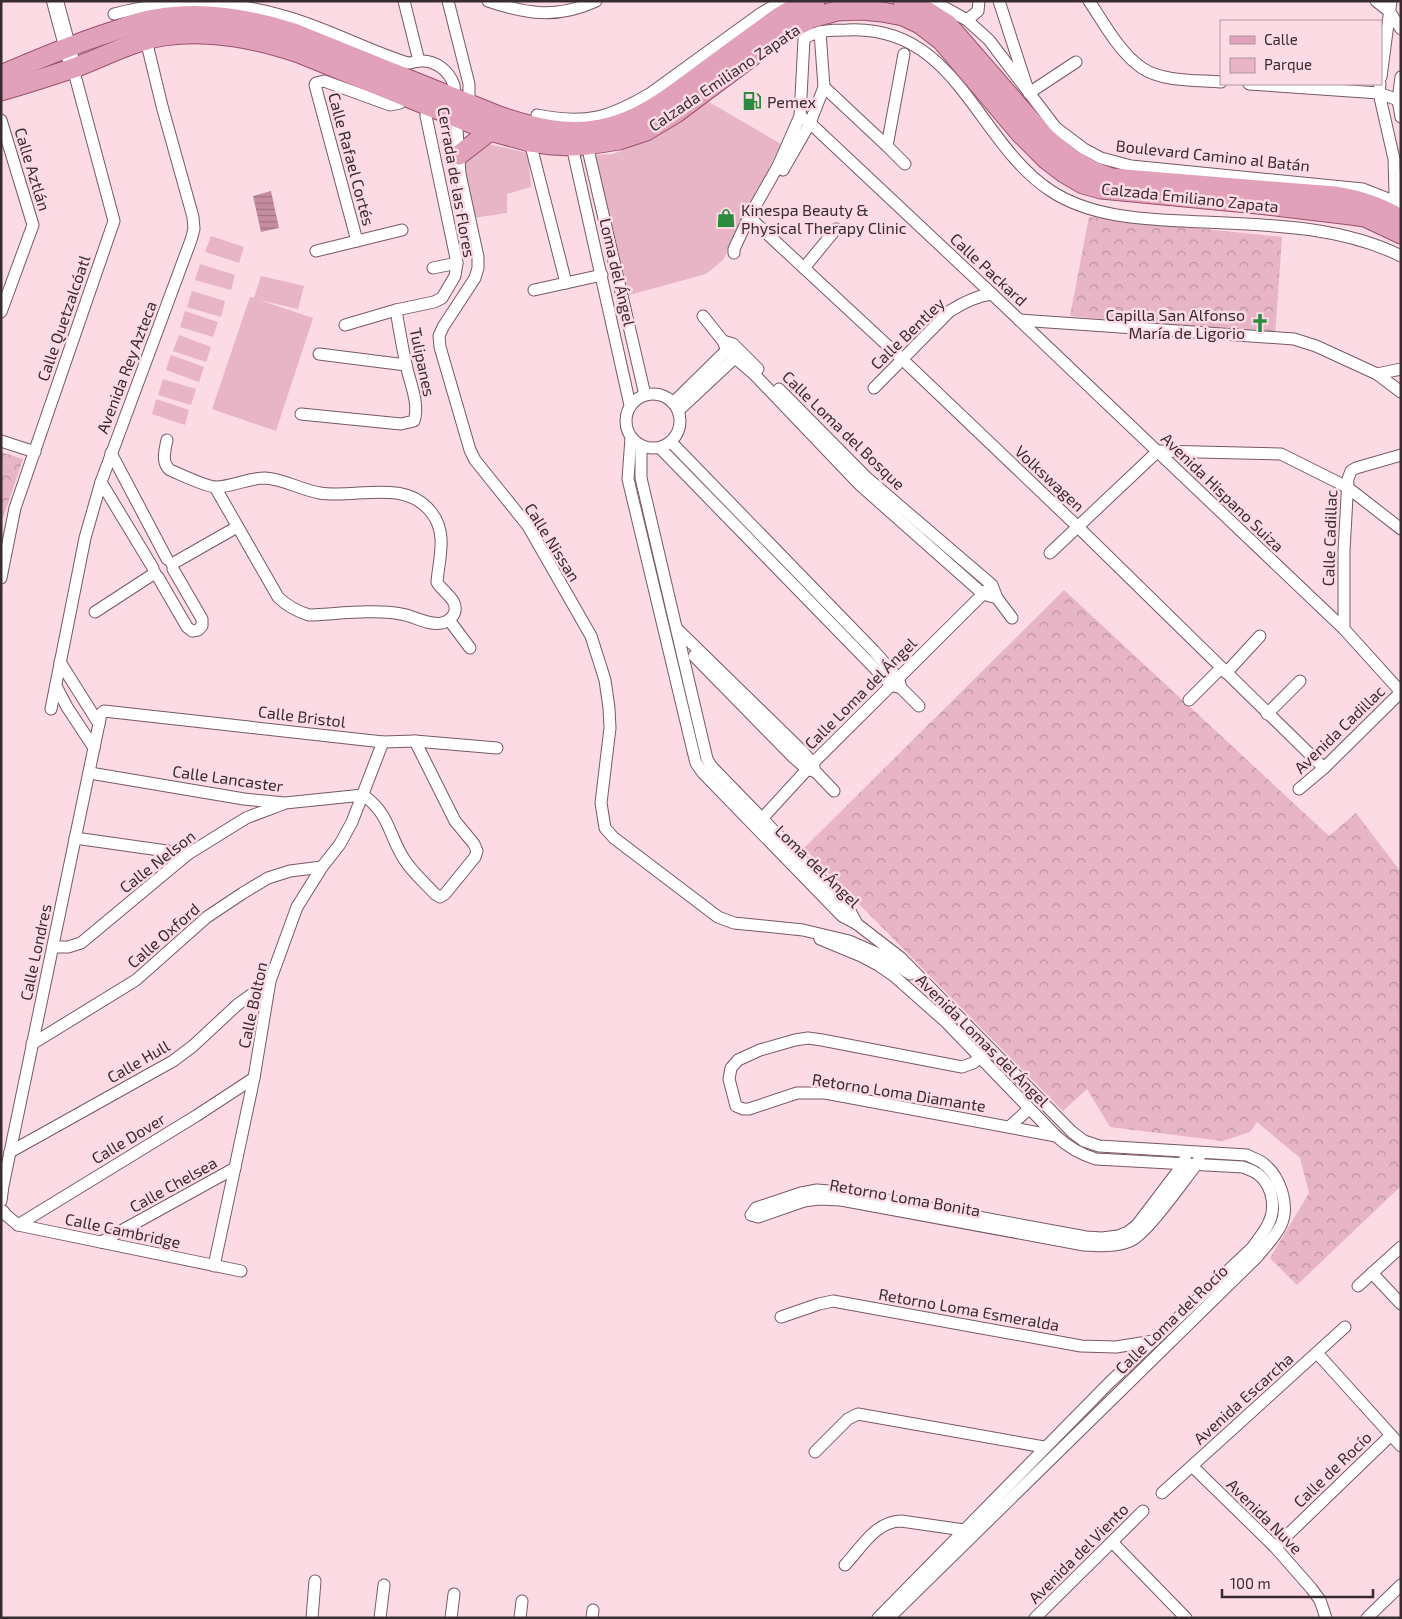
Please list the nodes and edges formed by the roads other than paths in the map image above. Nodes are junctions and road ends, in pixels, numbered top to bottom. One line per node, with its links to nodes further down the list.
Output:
1 (55, 1): 20 (street)
2 (404, 1): 22 (street)
3 (448, 1): 37 (street)
4 (488, 1): 5 (street)
5 (596, 1)
6 (782, 1): 38 (street)
7 (815, 1): 37 (main road, Calzada Emiliano Zapata)
8 (903, 1): 53 (main road, Calzada Emiliano Zapata)
9 (933, 1): 16 (street, Boulevard Camino al Batán)
10 (979, 1): 16 (street)
11 (999, 1): 34 (street)
12 (1089, 1): 28 (street)
13 (1376, 1): 14 (street)
14 (1390, 6): 17 (street); 25 (street)
15 (114, 14): 22 (street)
16 (967, 20): 34 (street, Boulevard Camino al Batán)
17 (1401, 29)
18 (820, 32): 30 (street); 39 (street); 60 (street)
19 (146, 40): 24 (main road, Calzada Emiliano Zapata); 31 (main road, Calzada Emiliano Zapata); 93 (street, Avenida Rey Azteca)
20 (67, 47): 24 (street); 26 (main road, Calzada Emiliano Zapata); 31 (main road, Calzada Emiliano Zapata)
21 (904, 54): 46 (street)
22 (419, 61): 37 (street)
23 (1076, 62): 34 (street)
24 (73, 68): 33 (main road, Calzada Emiliano Zapata); 92 (street, Calle Quetzalcóatl)
25 (1382, 69)
26 (1, 75)
27 (1401, 77): 36 (street)
28 (1220, 82)
29 (1282, 85): 32 (street)
30 (824, 87): 42 (street); 46 (street)
31 (408, 88): 35 (main road, Calzada Emiliano Zapata); 58 (street, Calle Rafael Cortés)
32 (1379, 88): 36 (street); 51 (street)
33 (1, 92)
34 (1029, 93): 52 (street, Boulevard Camino al Batán)
35 (429, 96): 37 (main road, Calzada Emiliano Zapata); 61 (street, Cerrada de las Flores)
36 (1398, 100): 40 (street)
37 (462, 110): 43 (main road, Calzada Emiliano Zapata); 47 (street, Calle Nissan)
38 (537, 116)
39 (800, 116): 42 (street, Calle Packard); 54 (street)
40 (1401, 117)
41 (1, 120): 69 (street, Calle Aztlán)
42 (810, 123): 54 (street); 67 (street, Calle Packard)
43 (490, 131): 44 (main road, Calzada Emiliano Zapata); 47 (main road)
44 (530, 142): 45 (main road, Calzada Emiliano Zapata); 65 (street)
45 (580, 146): 48 (street, Loma del Ángel); 50 (street, Loma del Ángel); 57 (main road, Calzada Emiliano Zapata)
46 (887, 146): 49 (street)
47 (459, 149): 153 (street, Calle Nissan)
48 (592, 164): 50 (street); 81 (street, Loma del Ángel)
49 (905, 164)
50 (578, 168): 64 (street, Loma del Ángel)
51 (1395, 180): 52 (street); 53 (street)
52 (1376, 193): 53 (street, Boulevard Camino al Batán)
53 (1400, 209)
54 (751, 220): 63 (street, Volkswagen)
55 (836, 229): 63 (street)
56 (402, 230): 58 (street)
57 (1401, 234)
58 (357, 242): 59 (street)
59 (316, 252)
60 (1401, 256)
61 (457, 263): 62 (street); 68 (street, Cerrada de las Flores)
62 (433, 268)
63 (804, 268): 75 (street, Volkswagen)
64 (602, 275): 65 (street); 82 (street, Loma del Ángel)
65 (566, 283): 66 (street)
66 (534, 290)
67 (992, 294): 71 (street, Calle Packard); 75 (street, Calle Bentley)
68 (396, 310): 72 (street, Cerrada de las Flores); 76 (street, Tulipanes)
69 (1, 312)
70 (703, 316): 73 (street)
71 (1019, 320): 78 (street, Calle Packard); 91 (street, Avenida Hispano Suiza)
72 (344, 325)
73 (732, 349): 83 (street); 106 (street, Calle Loma del Bosque); 107 (street)
74 (319, 354): 76 (street)
75 (902, 359): 79 (street, Calle Bentley); 99 (street, Volkswagen)
76 (406, 365): 84 (street, Tulipanes)
77 (1401, 369): 78 (street)
78 (1376, 374): 80 (street, Calle Packard)
79 (874, 388)
80 (1401, 392)
81 (645, 395): 82 (street); 83 (street)
82 (630, 405): 85 (street)
83 (676, 407): 88 (street)
84 (301, 414)
85 (631, 438): 89 (street); 112 (street, Loma del Ángel)
86 (167, 440): 96 (street)
87 (1, 441): 92 (street)
88 (671, 442): 90 (street); 123 (street)
89 (641, 446): 90 (street); 115 (street, Loma del Ángel)
90 (660, 448): 123 (street)
91 (1158, 451): 97 (street); 99 (street); 113 (street, Avenida Hispano Suiza)
92 (35, 452): 100 (street, Calle Quetzalcóatl)
93 (111, 453): 95 (street, Avenida Rey Azteca); 103 (street)
94 (1401, 455): 97 (street, Calle Cadillac)
95 (101, 482): 104 (street); 118 (street, Avenida Rey Azteca)
96 (215, 487): 98 (street); 111 (street)
97 (1346, 487): 101 (street); 113 (street, Calle Cadillac)
98 (237, 526): 103 (street); 111 (street)
99 (1078, 527): 102 (street); 120 (street, Volkswagen)
100 (6, 528): 105 (street, Calle Quetzalcóatl)
101 (1401, 529)
102 (1050, 553)
103 (170, 564): 104 (street); 104 (street); 104 (street)
104 (155, 573): 109 (street)
105 (1, 578)
106 (992, 585): 107 (street, Calle Loma del Ángel); 108 (street)
107 (983, 594): 108 (street); 123 (street, Calle Loma del Ángel)
108 (997, 598): 110 (street)
109 (95, 612)
110 (1012, 618)
111 (449, 620): 117 (street)
112 (662, 621): 114 (street, Loma del Ángel); 115 (street)
113 (1344, 629): 125 (street, Avenida Hispano Suiza)
114 (665, 634): 115 (street); 121 (street, Loma del Ángel)
115 (678, 635): 119 (street); 121 (street, Loma del Ángel); 138 (street)
116 (1260, 636): 120 (street)
117 (470, 648)
118 (60, 662): 124 (street, Avenida Rey Azteca); 131 (street)
119 (706, 669): 121 (street); 138 (street)
120 (1223, 670): 126 (street); 130 (street, Volkswagen)
121 (682, 679): 147 (street, Loma del Ángel); 148 (street, Loma del Ángel)
122 (1300, 681): 130 (street)
123 (897, 684): 127 (street); 138 (street, Calle Loma del Ángel)
124 (56, 686): 128 (street, Avenida Rey Azteca); 135 (street)
125 (1401, 692): 139 (street, Avenida Cadillac)
126 (1189, 700)
127 (919, 706)
128 (51, 709)
129 (104, 711): 131 (street, Calle Londres); 132 (street, Calle Bristol)
130 (1267, 714): 139 (street, Volkswagen)
131 (99, 724): 135 (street, Calle Londres)
132 (383, 742): 133 (street, Calle Bristol); 143 (street, Calle Bolton)
133 (415, 742): 134 (street, Calle Bristol); 137 (street)
134 (437, 744): 136 (street, Calle Bristol); 137 (street)
135 (94, 748): 140 (street, Calle Londres)
136 (497, 748)
137 (429, 766): 143 (street)
138 (812, 768): 142 (street); 147 (street, Calle Loma del Ángel)
139 (1324, 768): 141 (street, Avenida Cadillac)
140 (90, 773): 144 (street, Calle Lancaster); 149 (street, Calle Londres)
141 (1299, 789)
142 (834, 791)
143 (363, 795): 145 (street, Calle Lancaster); 151 (street, Calle Bolton)
144 (244, 799): 145 (street, Calle Lancaster); 146 (street)
145 (285, 804): 146 (street, Calle Nelson)
146 (246, 818): 150 (street, Calle Nelson)
147 (763, 818): 148 (street, Calle Loma del Ángel); 152 (street, Loma del Ángel)
148 (754, 827): 152 (street, Loma del Ángel)
149 (75, 838): 150 (street); 154 (street, Calle Londres)
150 (188, 854): 154 (street, Calle Nelson)
151 (322, 867): 155 (street, Calle Bolton); 158 (street, Calle Oxford)
152 (857, 924): 156 (street, Avenida Lomas del Ángel)
153 (803, 930): 156 (street); 157 (street, Avenida Lomas del Ángel)
154 (53, 947): 158 (street, Calle Londres)
155 (270, 981): 160 (street, Calle Bolton); 166 (street, Calle Hull)
156 (928, 986): 157 (street); 163 (street, Avenida Lomas del Ángel)
157 (919, 998): 159 (street, Avenida Lomas del Ángel)
158 (32, 1044): 166 (street, Calle Londres)
159 (980, 1057): 161 (street, Avenida Lomas del Ángel); 162 (street, Retorno Loma Diamante)
160 (254, 1078): 171 (street, Calle Bolton); 173 (street, Calle Dover)
161 (1029, 1109): 162 (street); 164 (street, Avenida Lomas del Ángel)
162 (1009, 1127): 164 (street, Retorno Loma Diamante)
163 (1072, 1132): 165 (street, Calle Loma del Rocío)
164 (1056, 1136): 168 (street, Avenida Lomas del Ángel)
165 (1187, 1150): 167 (street, Calle Loma del Rocío); 169 (street, Retorno Loma Bonita)
166 (10, 1152): 172 (street, Calle Londres)
167 (1201, 1152): 170 (street, Retorno Loma Bonita); 192 (street, Calle Loma del Rocío)
168 (1081, 1154): 169 (street, Calle Loma del Rocío)
169 (1184, 1162): 170 (street, Calle Loma del Rocío); 170 (street, Retorno Loma Bonita)
170 (1197, 1164): 183 (street, Calle Loma del Rocío)
171 (235, 1168): 174 (street, Calle Chelsea); 176 (street, Calle Bolton)
172 (2, 1208): 173 (street, Calle Cambridge)
173 (18, 1224): 174 (street, Calle Cambridge)
174 (101, 1242): 176 (street, Calle Cambridge)
175 (1401, 1246): 178 (street)
176 (214, 1266): 177 (street, Calle Cambridge)
177 (240, 1271)
178 (1372, 1274): 179 (street); 180 (street)
179 (1358, 1286)
180 (1401, 1304)
181 (781, 1317): 183 (street, Retorno Loma Esmeralda)
182 (1345, 1327): 184 (street, Avenida Escarcha)
183 (1154, 1341): 187 (street, Calle Loma del Rocío)
184 (1317, 1353): 185 (street); 189 (street, Avenida Escarcha)
185 (1391, 1435): 186 (street); 194 (street, Calle de Rocío)
186 (1401, 1446)
187 (1044, 1447): 188 (street); 192 (street, Calle Loma del Rocío)
188 (815, 1452)
189 (1192, 1466): 190 (street, Avenida Escarcha); 194 (street, Avenida Nuve)
190 (1162, 1493)
191 (1143, 1511): 193 (street, Avenida del Viento)
192 (968, 1533): 195 (street); 205 (street, Calle Loma del Rocío); 206 (street, Calle Loma del Rocío)
193 (1112, 1542): 207 (street, Avenida del Viento); 208 (street)
194 (1275, 1547): 209 (street, Avenida Nuve)
195 (845, 1565)
196 (316, 1581): 201 (street)
197 (384, 1585): 202 (street)
198 (1401, 1585): 210 (street)
199 (454, 1594): 203 (street)
200 (522, 1601): 204 (street)
201 (312, 1618)
202 (380, 1618)
203 (451, 1618)
204 (520, 1618)
205 (878, 1618)
206 (889, 1618)
207 (1035, 1618)
208 (1186, 1618)
209 (1326, 1618)
210 (1367, 1618)

